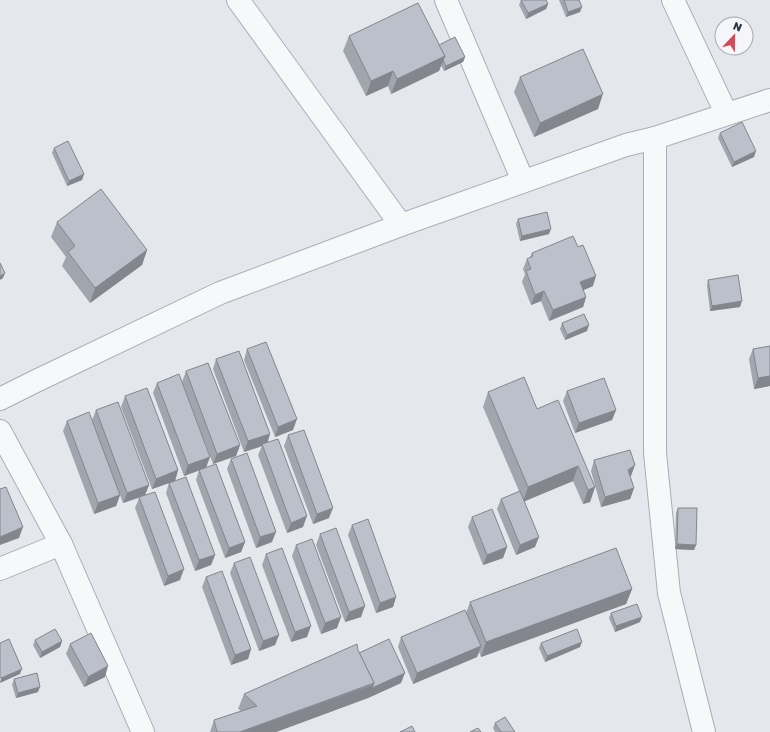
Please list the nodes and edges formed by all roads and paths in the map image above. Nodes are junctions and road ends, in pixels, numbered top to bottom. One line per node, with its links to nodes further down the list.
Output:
1 (238, 0): 8 (street)
2 (446, 0): 7 (street)
3 (673, 0): 5 (street)
4 (770, 100): 5 (street)
5 (726, 114): 6 (street)
6 (655, 138): 7 (street); 14 (street)
7 (523, 181): 8 (street)
8 (401, 225): 9 (street)
9 (0, 399)
10 (0, 431): 11 (street)
11 (61, 544): 12 (street); 13 (street)
12 (0, 569)
13 (143, 732)
14 (704, 732)

